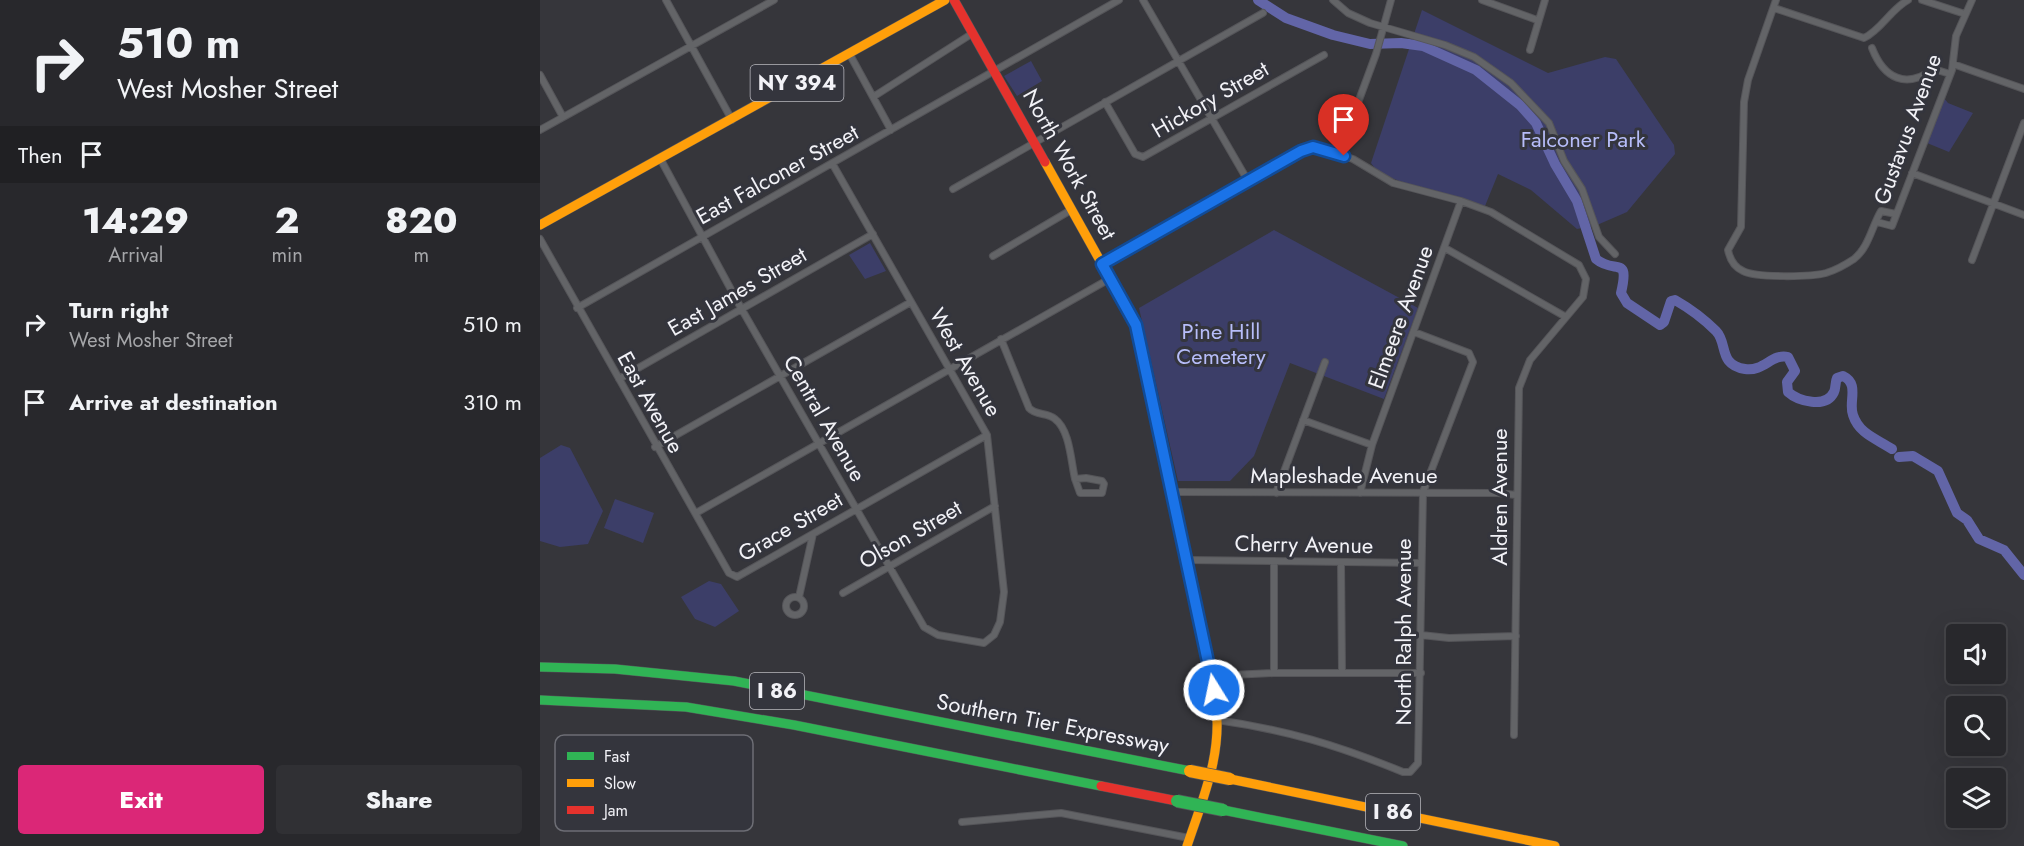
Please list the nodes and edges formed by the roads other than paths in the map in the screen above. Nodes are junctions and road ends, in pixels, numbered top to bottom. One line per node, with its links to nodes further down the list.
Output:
1 (666, 0): 21 (street)
2 (774, 0): 21 (street)
3 (945, 0): 24 (main road, NY 394)
4 (954, 0): 20 (main road, North Work Street)
5 (1119, 0): 28 (street, East Falconer Street)
6 (1143, 0): 26 (street)
7 (1334, 0): 19 (street)
8 (1391, 0): 19 (street)
9 (1482, 0): 18 (street)
10 (1545, 0): 18 (street)
11 (1776, 0): 15 (street)
12 (1908, 0): 15 (street)
13 (1922, 0): 17 (street)
14 (1972, 0): 17 (street, Gustavus Avenue)
15 (1774, 8): 52 (street)
16 (1263, 13): 26 (street)
17 (1965, 14): 27 (street, Gustavus Avenue)
18 (1537, 20): 23 (street)
19 (1382, 27): 41 (street); 59 (street)
20 (973, 33): 28 (main road, North Work Street); 32 (street)
21 (691, 46): 34 (street); 36 (street)
22 (1872, 48): 29 (street)
23 (1530, 50)
24 (849, 53): 32 (street); 36 (main road, NY 394)
25 (1324, 55): 35 (street, Hickory Street)
26 (1178, 60): 33 (street); 35 (street)
27 (1953, 64): 29 (street, Gustavus Avenue); 31 (street)
28 (995, 70): 39 (street, East Falconer Street); 40 (main road, North Work Street)
29 (1950, 74): 44 (street, Gustavus Avenue)
30 (540, 75): 34 (street)
31 (2024, 89)
32 (873, 97): 39 (street)
33 (1105, 102): 35 (street, Hickory Street); 40 (street)
34 (563, 117): 38 (street)
35 (1212, 119): 45 (street)
36 (732, 120): 42 (main road, NY 394)
37 (2024, 123): 48 (street)
38 (540, 130)
39 (891, 130): 43 (street, East Falconer Street)
40 (1034, 143): 46 (street); 49 (main road, North Work Street)
41 (1339, 154): 45 (street); 47 (street)
42 (656, 163): 53 (main road, NY 394); 54 (main road, NY 394); 56 (street, Central Avenue)
43 (832, 163): 55 (street, West Avenue); 56 (street, East Falconer Street)
44 (1912, 173): 48 (street); 50 (street, Gustavus Avenue)
45 (1248, 181): 62 (street)
46 (952, 189)
47 (1461, 201): 58 (street, Elmeere Avenue); 67 (street, Aldren Avenue)
48 (1994, 203): 51 (street); 61 (street)
49 (1071, 210): 60 (street); 62 (main road, North Work Street)
50 (1896, 214): 52 (street); 52 (street, Gustavus Avenue)
51 (2024, 215)
52 (1877, 222)
53 (540, 225)
54 (540, 232)
55 (873, 234): 64 (street, West Avenue); 66 (street, East James Street)
56 (701, 237): 65 (street, East Falconer Street); 66 (street, Central Avenue)
57 (540, 239): 65 (street, East Avenue)
58 (1445, 248): 67 (street); 68 (street, Elmeere Avenue)
59 (1615, 254)
60 (993, 256)
61 (1972, 260)
62 (1102, 264): 63 (main road, North Work Street)
63 (1111, 278): 69 (street); 80 (main road, North Work Street)
64 (911, 302): 71 (street, West Avenue); 72 (street)
65 (577, 308): 73 (street, East Avenue)
66 (741, 308): 72 (street, Central Avenue); 73 (street, East James Street)
67 (1566, 317): 84 (street, Aldren Avenue)
68 (1414, 332): 77 (street, Elmeere Avenue); 81 (street, North Ralph Avenue)
69 (1001, 339): 71 (street); 79 (street)
70 (1325, 362): 74 (street)
71 (950, 369): 75 (street, West Avenue); 76 (street)
72 (780, 376): 76 (street, Central Avenue); 78 (street)
73 (619, 379): 78 (street, East Avenue)
74 (1303, 420): 77 (street); 82 (street)
75 (987, 435): 85 (street, West Avenue); 86 (street, Grace Street)
76 (819, 441): 86 (street, Central Avenue); 87 (street)
77 (1372, 445): 83 (street, Elmeere Avenue)
78 (656, 447): 87 (street, East Avenue)
79 (1075, 479): 79 (street)
80 (1172, 492): 82 (street, Mapleshade Avenue); 89 (main road, North Work Street)
81 (1423, 492): 83 (street, Mapleshade Avenue); 84 (street, Mapleshade Avenue); 92 (street, North Ralph Avenue)
82 (1276, 493): 83 (street, Mapleshade Avenue)
83 (1360, 493)
84 (1516, 495): 99 (street, Aldren Avenue)
85 (995, 506): 93 (street, Olson Street); 98 (street, West Avenue)
86 (857, 509): 88 (street, Grace Street); 93 (street, Central Avenue)
87 (696, 513): 94 (street, East Avenue)
88 (813, 534): 94 (street, Grace Street); 96 (street)
89 (1188, 560): 90 (street, Cherry Avenue); 104 (main road, North Work Street)
90 (1274, 561): 91 (street, Cherry Avenue); 101 (street)
91 (1341, 562): 92 (street, Cherry Avenue); 102 (street)
92 (1421, 563): 97 (street, North Ralph Avenue)
93 (890, 567): 95 (street, Olson Street); 98 (street, Central Avenue)
94 (737, 578)
95 (843, 593)
96 (799, 597)
97 (1421, 634): 99 (street); 103 (street, North Ralph Avenue)
98 (994, 635)
99 (1516, 636): 107 (street, Aldren Avenue)
100 (540, 667): 111 (main road, Southern Tier Expressway / I 86, bridge)
101 (1274, 673): 102 (street); 104 (street)
102 (1342, 673): 103 (street)
103 (1420, 673): 106 (street, North Ralph Avenue)
104 (1212, 676): 106 (main road, North Work Street)
105 (540, 700): 110 (main road, I 86, bridge)
106 (1217, 720): 109 (main road, North Work Street)
107 (1514, 735)
108 (962, 822): 109 (street)
109 (1188, 842)
110 (1403, 846)
111 (1555, 846)

